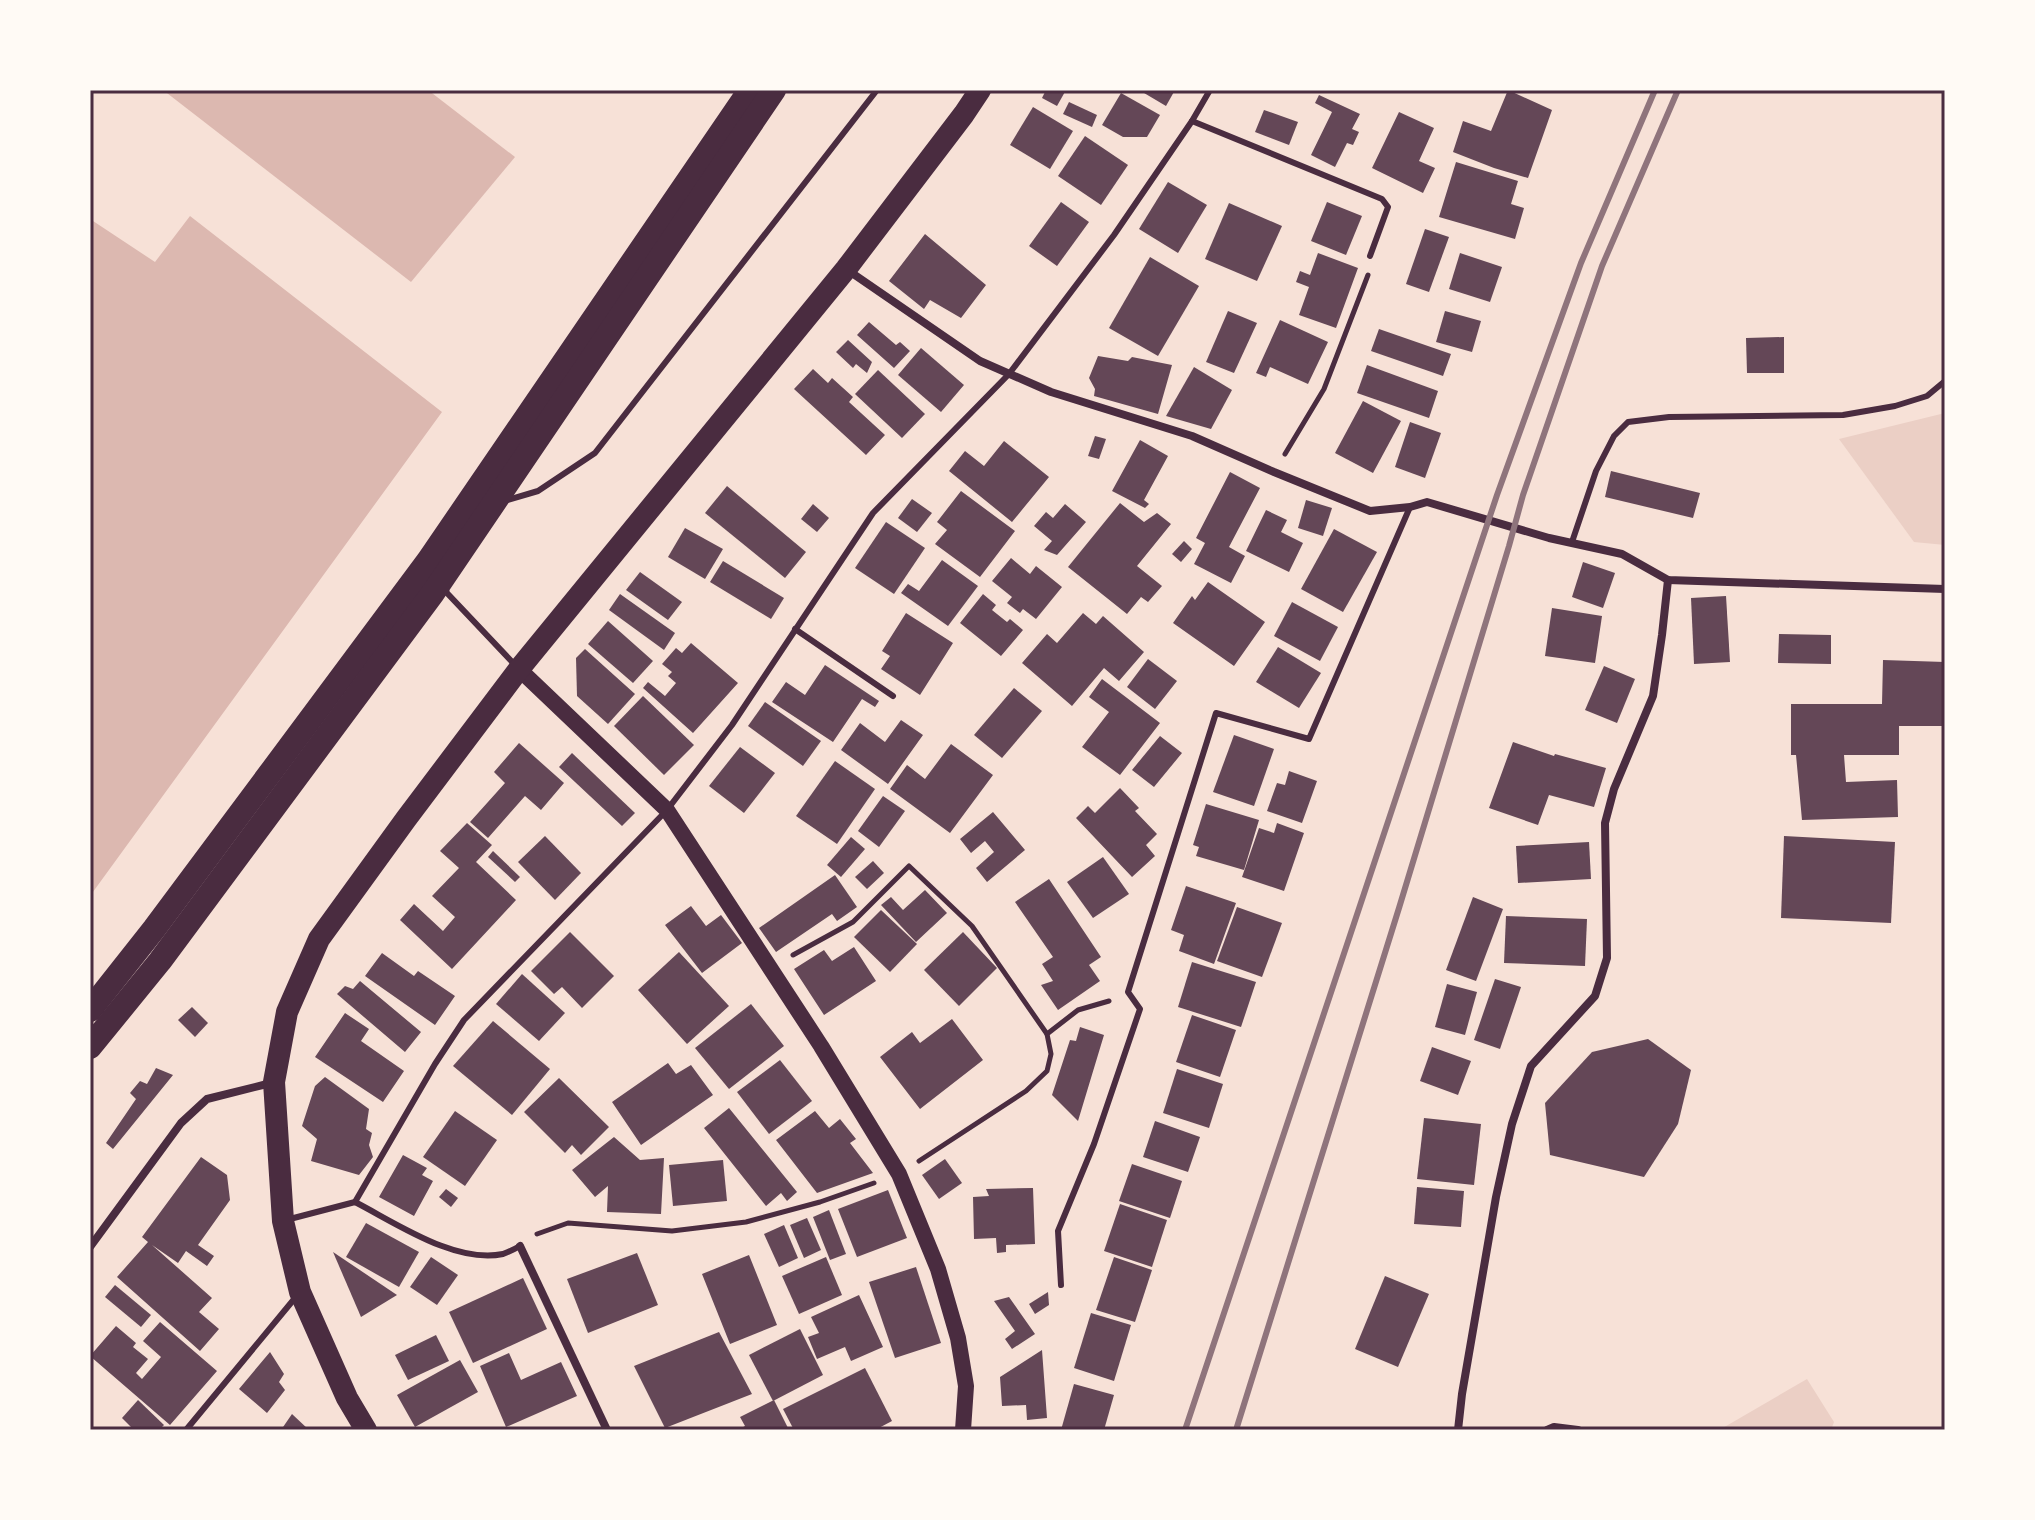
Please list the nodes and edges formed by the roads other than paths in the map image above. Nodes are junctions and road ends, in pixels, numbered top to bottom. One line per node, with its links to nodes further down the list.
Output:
1 (750, 90): 23 (highway)
2 (774, 90): 24 (highway)
3 (877, 90): 11 (lane)
4 (980, 90): 8 (highway)
5 (1210, 90): 6 (lane)
6 (1192, 121): 7 (lane); 9 (lane)
7 (1370, 256)
8 (846, 269): 9 (street); 20 (highway)
9 (1009, 374): 12 (street); 19 (lane)
10 (1945, 381): 14 (lane)
11 (483, 507)
12 (1410, 507): 14 (street); 30 (lane)
13 (470, 512): 15 (lane)
14 (1572, 542): 17 (street)
15 (440, 556)
16 (442, 568): 20 (lane)
17 (1668, 580): 18 (street); 36 (street)
18 (1945, 589)
19 (795, 629): 21 (lane); 22 (lane)
20 (519, 669): 22 (main road); 25 (highway)
21 (893, 696)
22 (667, 810): 26 (lane); 35 (main road)
23 (90, 1010)
24 (90, 1047)
25 (274, 1082): 27 (highway); 29 (street)
26 (355, 1202): 27 (lane); 28 (lane)
27 (283, 1221): 31 (highway)
28 (520, 1246): 34 (street)
29 (90, 1247)
30 (1061, 1285)
31 (300, 1292): 32 (lane); 33 (highway)
32 (186, 1430)
33 (366, 1430)
34 (607, 1430)
35 (963, 1430)
36 (1458, 1430)
37 (1547, 1430): 38 (street)
38 (1578, 1430)

